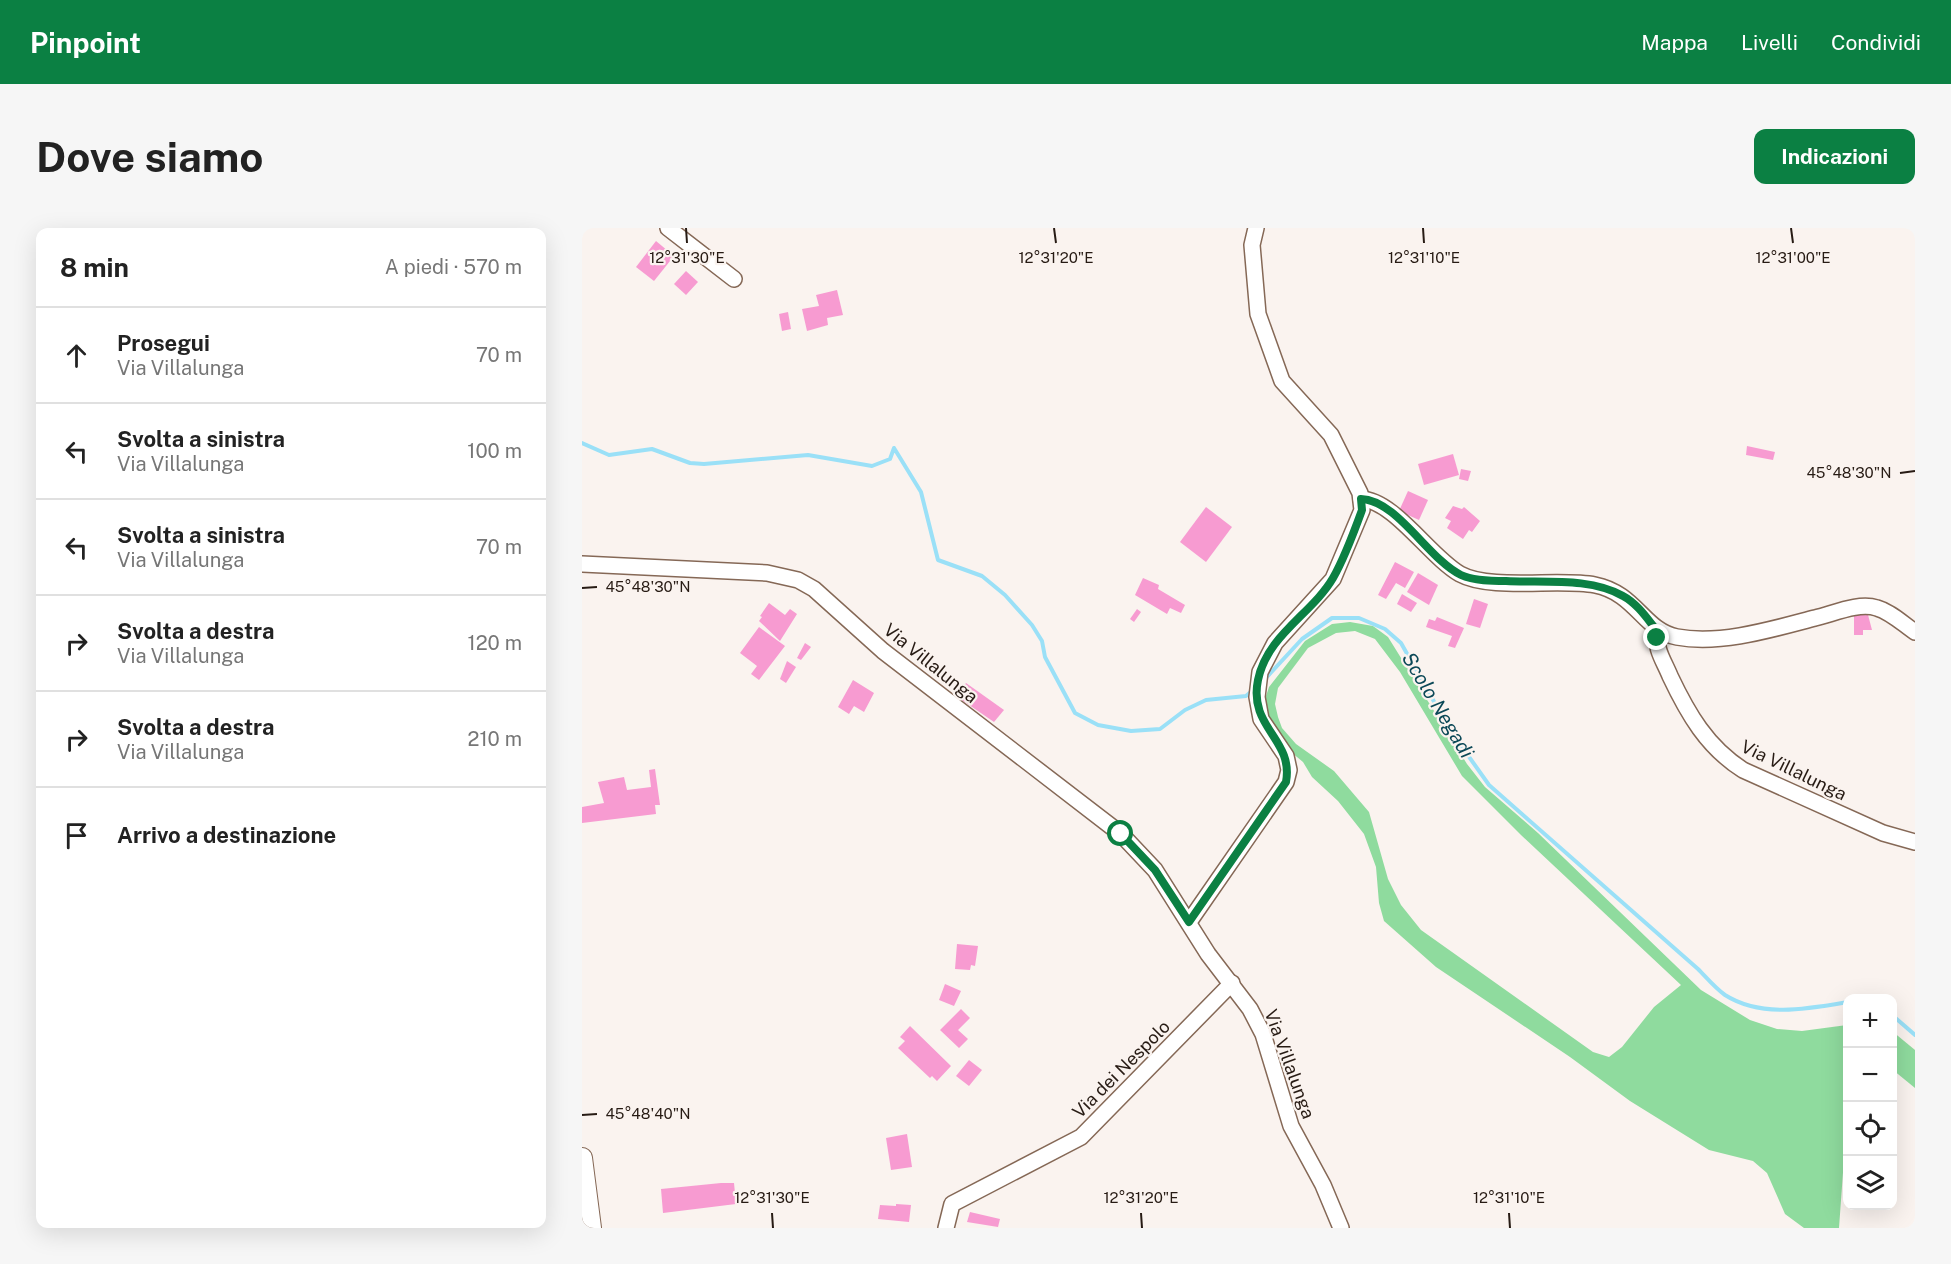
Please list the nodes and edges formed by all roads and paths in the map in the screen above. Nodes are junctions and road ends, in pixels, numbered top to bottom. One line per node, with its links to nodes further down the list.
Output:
1 (668, 228): 3 (street)
2 (1256, 228): 4 (street)
3 (735, 279)
4 (1361, 499): 6 (street); 9 (street)
5 (584, 562): 9 (street, Via Villalunga)
6 (1658, 632): 7 (street); 8 (street, Via Villalunga)
7 (1915, 632)
8 (1915, 842)
9 (1189, 922): 10 (street, Via Villalunga)
10 (1233, 983): 13 (street, Via dei Nespolo); 14 (street, Via Villalunga)
11 (582, 1158): 12 (main road)
12 (591, 1228)
13 (946, 1228)
14 (1341, 1228)

